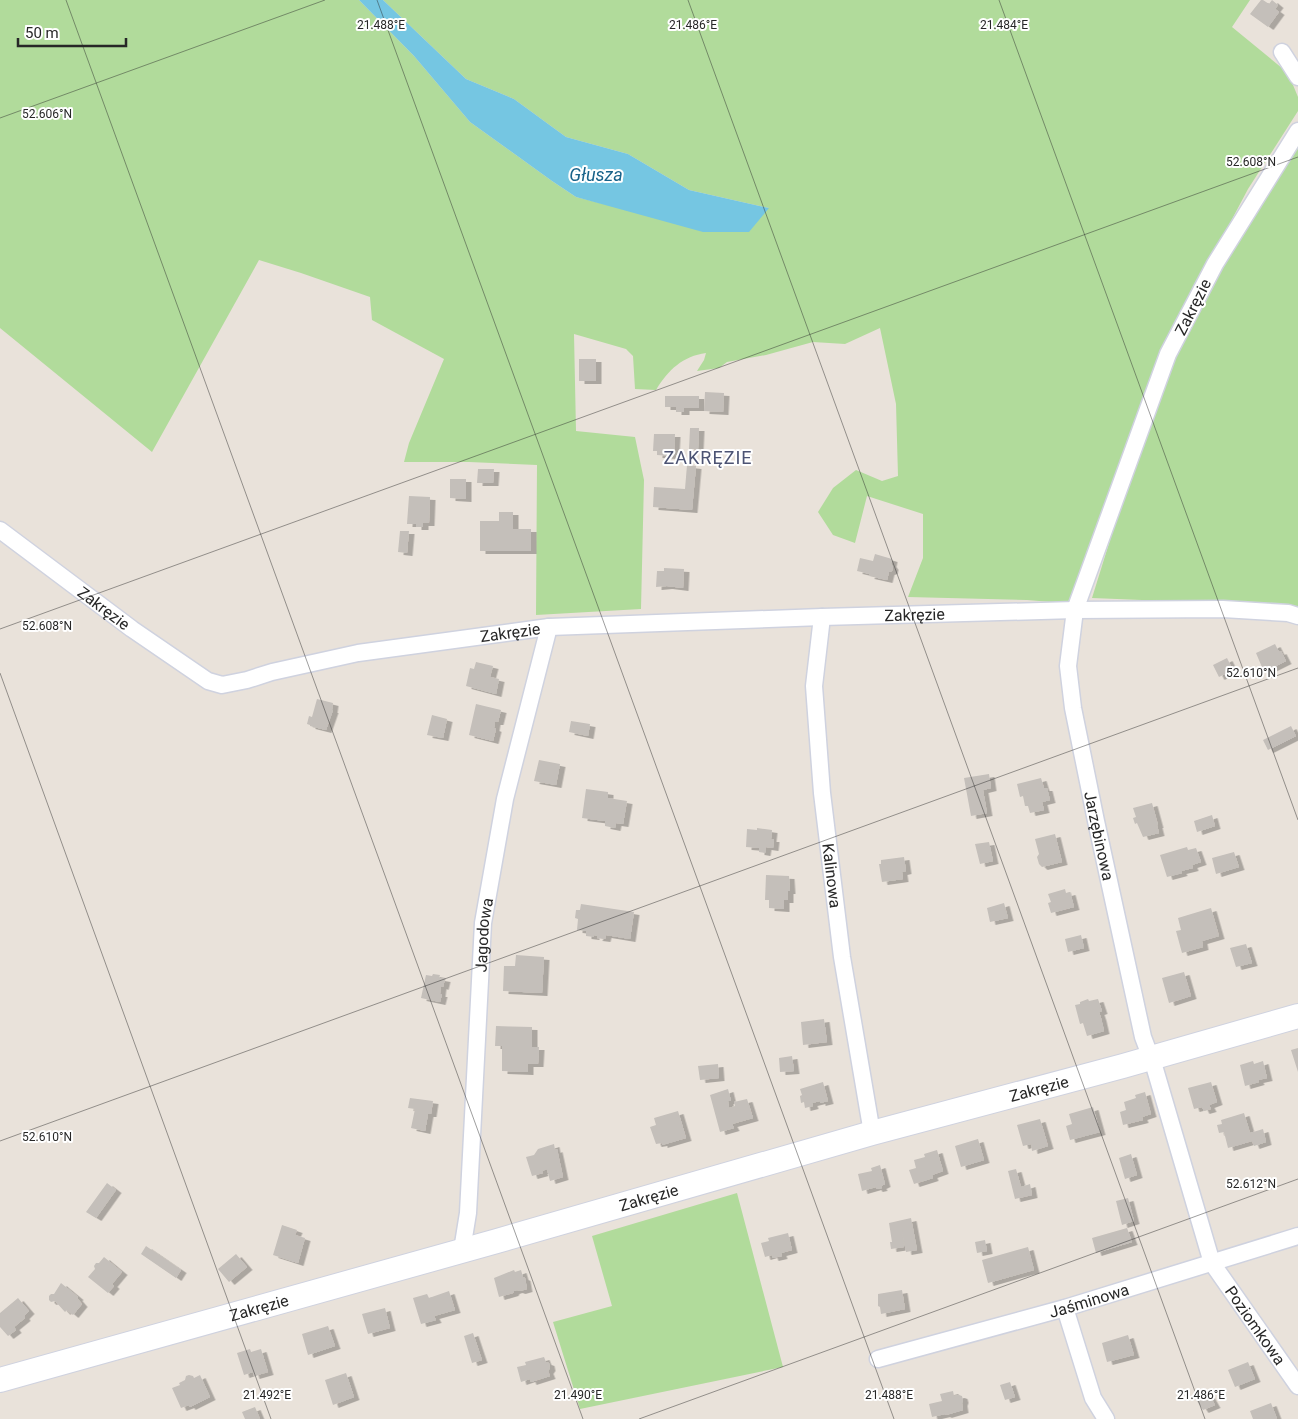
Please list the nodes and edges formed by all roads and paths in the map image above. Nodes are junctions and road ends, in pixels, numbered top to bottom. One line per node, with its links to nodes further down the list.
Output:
1 (1282, 52): 2 (street)
2 (1298, 77)
3 (1298, 131): 5 (street, Zakręzie)
4 (0, 530): 8 (street, Zakręzie)
5 (1075, 610): 6 (street, Zakręzie); 7 (street, Zakręzie); 10 (street, Jarzębinowa)
6 (1298, 616)
7 (822, 617): 8 (street, Zakręzie); 11 (street, Kalinowa)
8 (549, 627): 13 (street, Jagodowa)
9 (1298, 1016): 10 (street, Zakręzie)
10 (1150, 1058): 11 (street, Zakręzie); 14 (street, Jarzębinowa)
11 (872, 1133): 13 (street, Zakręzie)
12 (1298, 1236): 14 (street, Jaśminowa)
13 (462, 1250): 17 (street, Zakręzie)
14 (1212, 1263): 15 (street, Jaśminowa); 18 (street, Poziomkowa)
15 (1065, 1308): 16 (street, Jaśminowa); 19 (street)
16 (878, 1359)
17 (0, 1380)
18 (1298, 1386)
19 (1106, 1419)

